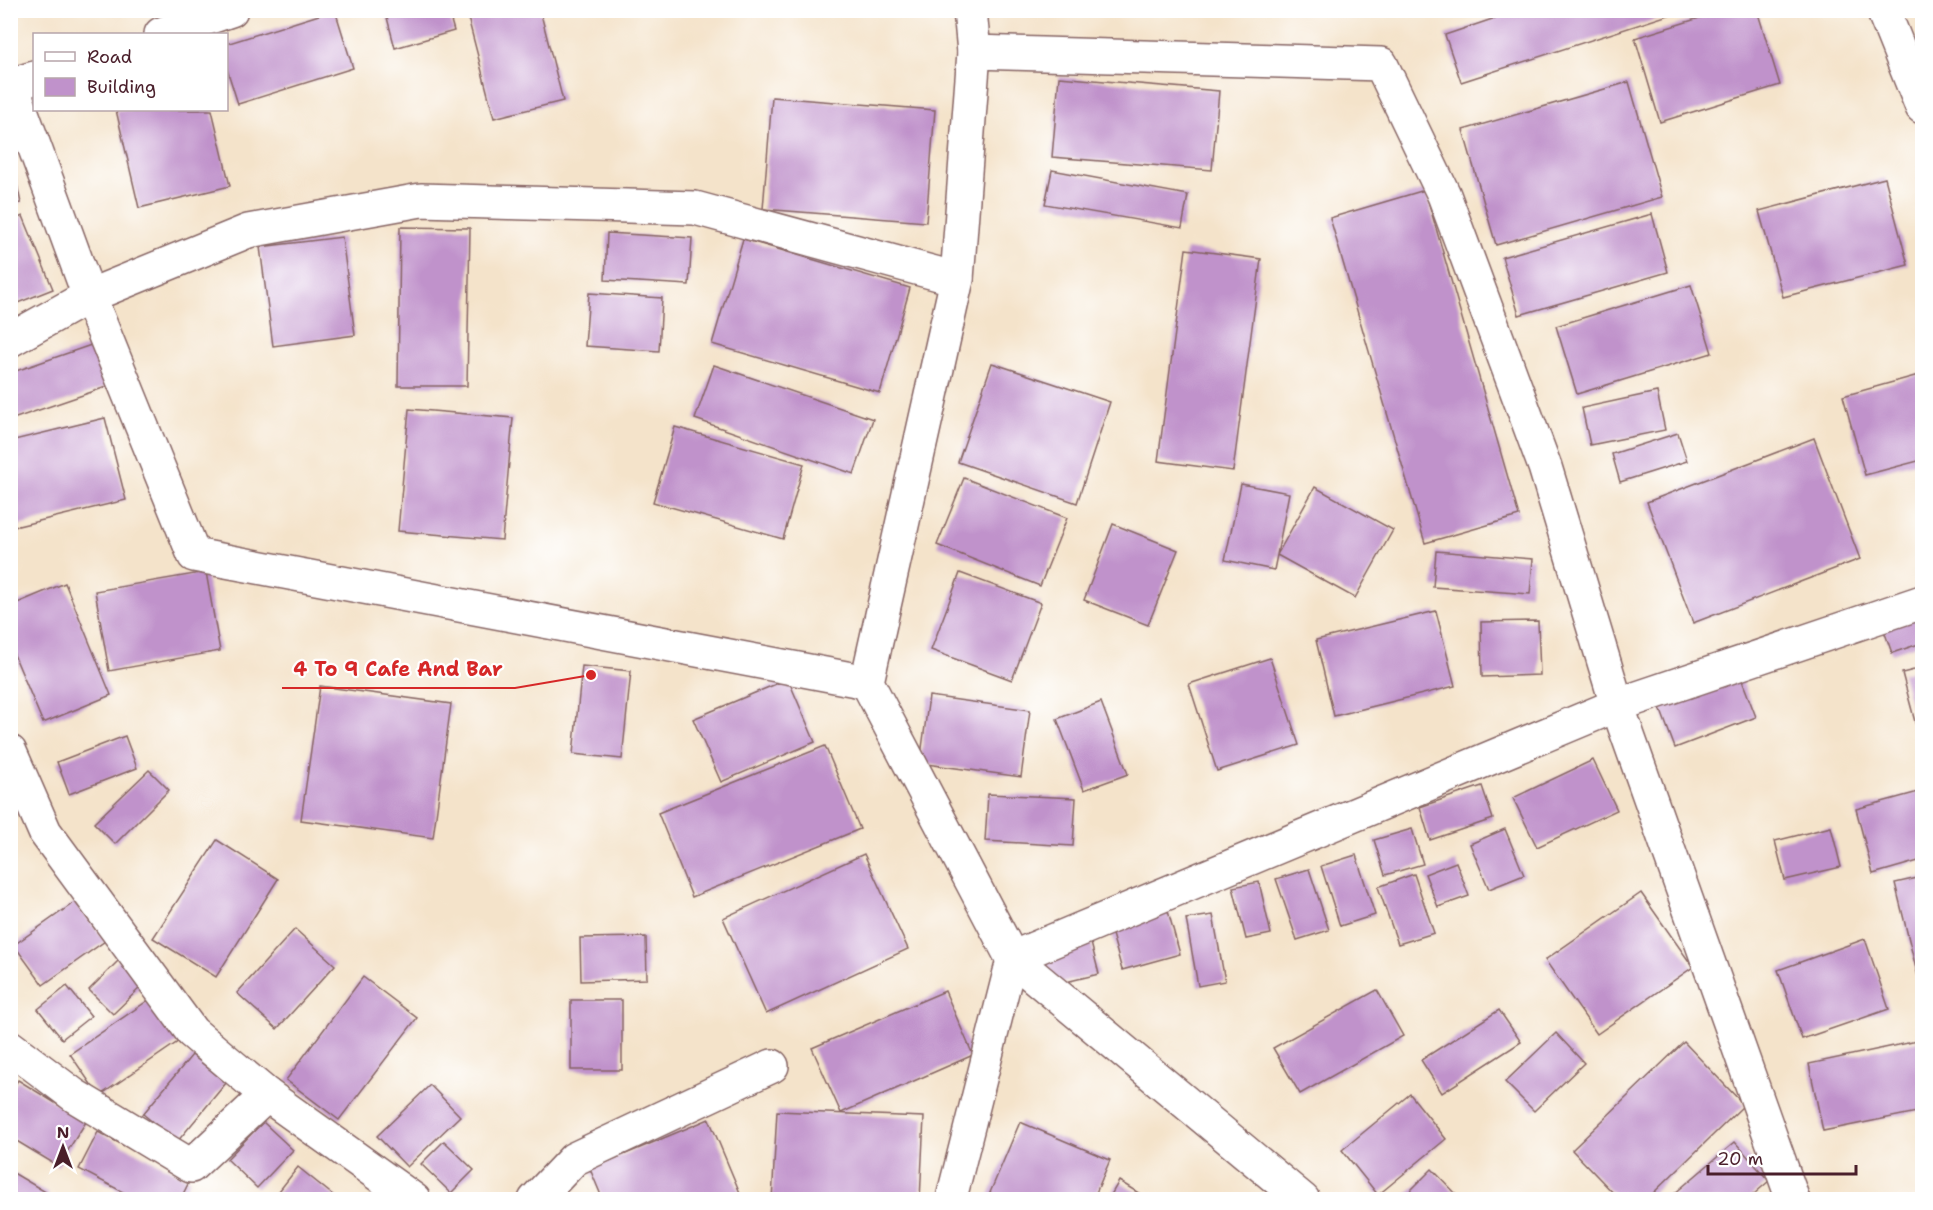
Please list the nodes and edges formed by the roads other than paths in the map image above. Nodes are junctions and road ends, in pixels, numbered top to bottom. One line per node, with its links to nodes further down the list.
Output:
1 (231, 10): 4 (street)
2 (970, 10): 5 (street)
3 (1883, 10): 7 (street)
4 (164, 33)
5 (974, 52): 8 (street); 13 (street)
6 (17, 82): 9 (street)
7 (1920, 92)
8 (957, 279): 9 (street); 12 (street)
9 (89, 296): 10 (street); 12 (street)
10 (10, 339)
11 (1923, 602): 13 (street)
12 (867, 681): 15 (street)
13 (1617, 705): 15 (street); 23 (street)
14 (10, 752): 18 (street)
15 (1012, 958): 21 (lane); 22 (street)
16 (10, 1047): 18 (street)
17 (771, 1066): 20 (street)
18 (267, 1095): 19 (street)
19 (414, 1200)
20 (535, 1200)
21 (951, 1200)
22 (1303, 1200)
23 (1793, 1200)

